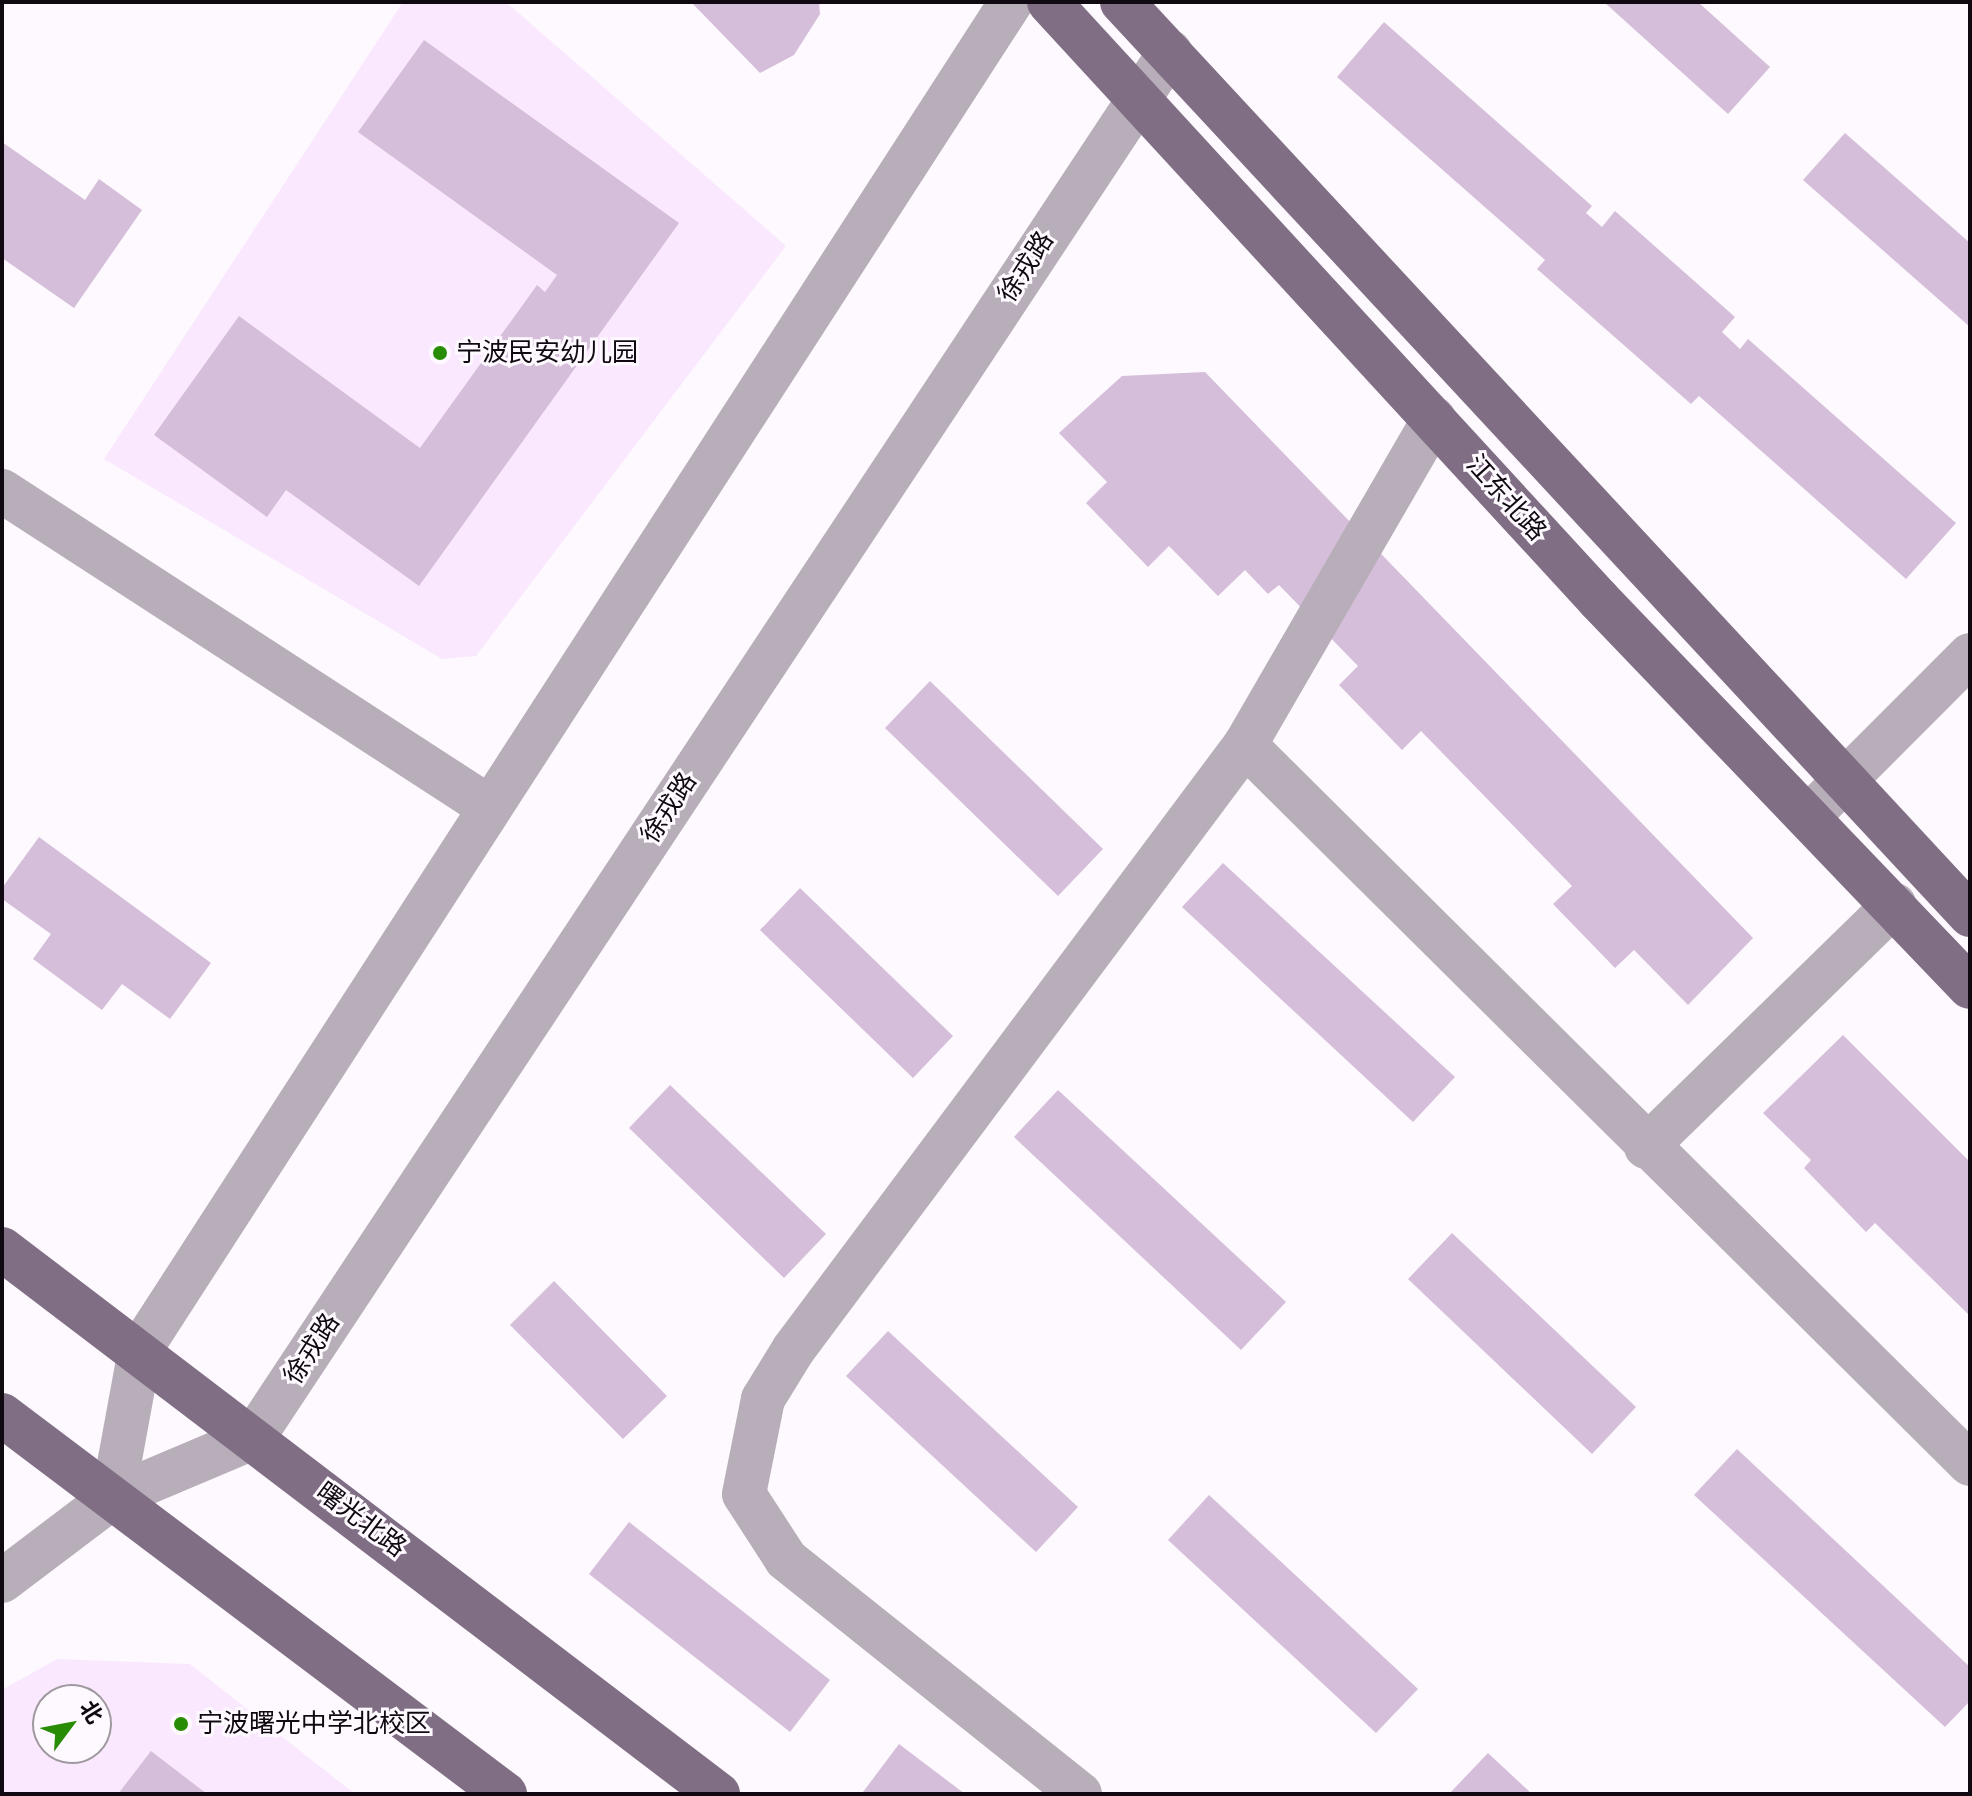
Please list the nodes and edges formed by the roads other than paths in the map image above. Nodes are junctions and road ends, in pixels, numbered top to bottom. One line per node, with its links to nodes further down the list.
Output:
1 (1011, 2): 11 (street)
2 (1049, 2): 5 (main road, 江东北路)
3 (1122, 2): 4 (main road)
4 (1170, 52): 5 (street, 徐戎路); 10 (main road)
5 (1139, 97): 6 (main road, 江东北路); 20 (street, 徐戎路)
6 (1434, 419): 9 (street); 12 (main road, 江东北路)
7 (2, 491): 11 (street)
8 (1970, 655): 10 (street)
9 (1245, 745): 16 (street); 26 (street)
10 (1844, 782): 12 (street); 14 (main road)
11 (489, 807): 18 (street)
12 (1808, 817): 13 (main road, 江东北路)
13 (1894, 905): 15 (main road, 江东北路); 16 (street)
14 (1970, 915)
15 (1970, 987)
16 (1646, 1147): 21 (street)
17 (2, 1249): 18 (main road, 曙光北路)
18 (140, 1350): 20 (main road, 曙光北路); 22 (street)
19 (2, 1415): 22 (main road)
20 (253, 1438): 22 (street); 25 (main road, 曙光北路)
21 (1970, 1464)
22 (113, 1497): 23 (street); 24 (main road)
23 (2, 1581)
24 (505, 1794)
25 (718, 1794)
26 (1080, 1794)

